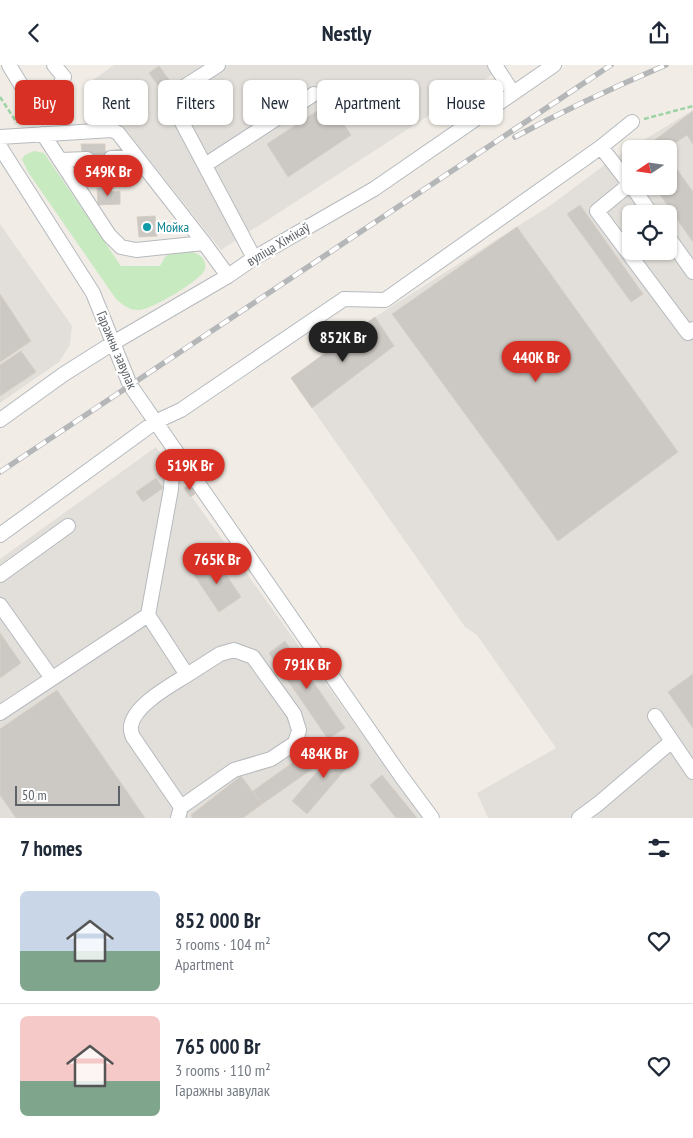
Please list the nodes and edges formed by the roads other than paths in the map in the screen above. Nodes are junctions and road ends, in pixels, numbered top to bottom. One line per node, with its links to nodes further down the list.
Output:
1 (9, 65): 2 (street)
2 (54, 65)
3 (218, 65): 17 (street)
4 (495, 65): 6 (street)
5 (554, 65): 6 (street, вуліца Хімікаў)
6 (513, 93): 22 (street, вуліца Хімікаў)
7 (314, 94): 17 (street)
8 (632, 122): 12 (street)
9 (43, 134): 10 (street); 13 (street); 16 (street)
10 (0, 137)
11 (0, 147): 26 (street, Гаражны завулак)
12 (601, 147): 18 (street); 28 (street)
13 (136, 156): 14 (street); 20 (street)
14 (111, 158)
15 (87, 159): 16 (street)
16 (61, 161): 20 (street)
17 (205, 165): 22 (street)
18 (622, 174)
19 (622, 192): 25 (street)
20 (204, 243): 24 (street)
21 (677, 249): 23 (street)
22 (254, 258): 24 (street, вуліца Хімікаў)
23 (693, 272)
24 (228, 276): 26 (street, вуліца Хімікаў)
25 (693, 329)
26 (113, 343): 27 (street, вуліца Хімікаў); 28 (street, Гаражны завулак)
27 (0, 420)
28 (155, 422): 29 (street, Гаражны завулак); 31 (street)
29 (173, 449): 34 (street); 42 (street, Гаражны завулак)
30 (68, 526): 32 (street)
31 (0, 535)
32 (0, 575)
33 (0, 605): 36 (street)
34 (148, 615): 35 (street); 36 (street)
35 (187, 675): 41 (street); 41 (street)
36 (51, 677): 37 (street)
37 (0, 713)
38 (655, 716): 39 (street)
39 (672, 741): 40 (street); 43 (street)
40 (693, 772)
41 (180, 813)
42 (432, 818)
43 (579, 818)

